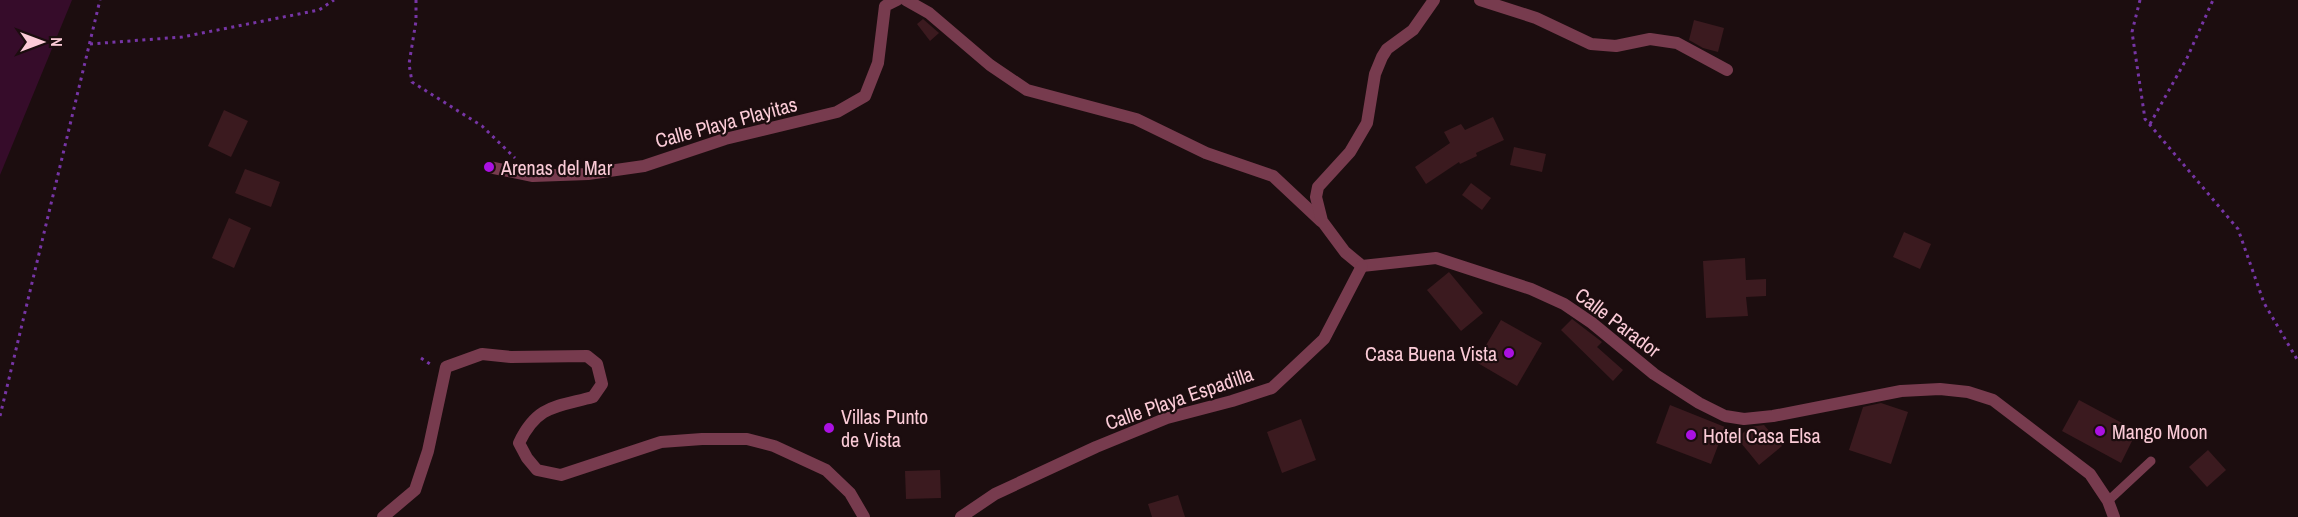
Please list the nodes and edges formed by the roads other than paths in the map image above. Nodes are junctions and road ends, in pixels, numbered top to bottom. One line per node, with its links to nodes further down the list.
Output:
1 (897, 0): 6 (street, Calle Playa Playitas)
2 (906, 0): 7 (street)
3 (1434, 0): 7 (street)
4 (1480, 0): 5 (street)
5 (1727, 70)
6 (489, 167)
7 (1322, 222): 8 (street)
8 (1362, 266): 10 (street, Calle Parador); 13 (street, Calle Playa Espadilla)
9 (2151, 461): 10 (lane)
10 (2108, 501): 14 (street, Calle Parador)
11 (383, 517): 12 (street)
12 (864, 517)
13 (961, 517)
14 (2114, 517)

